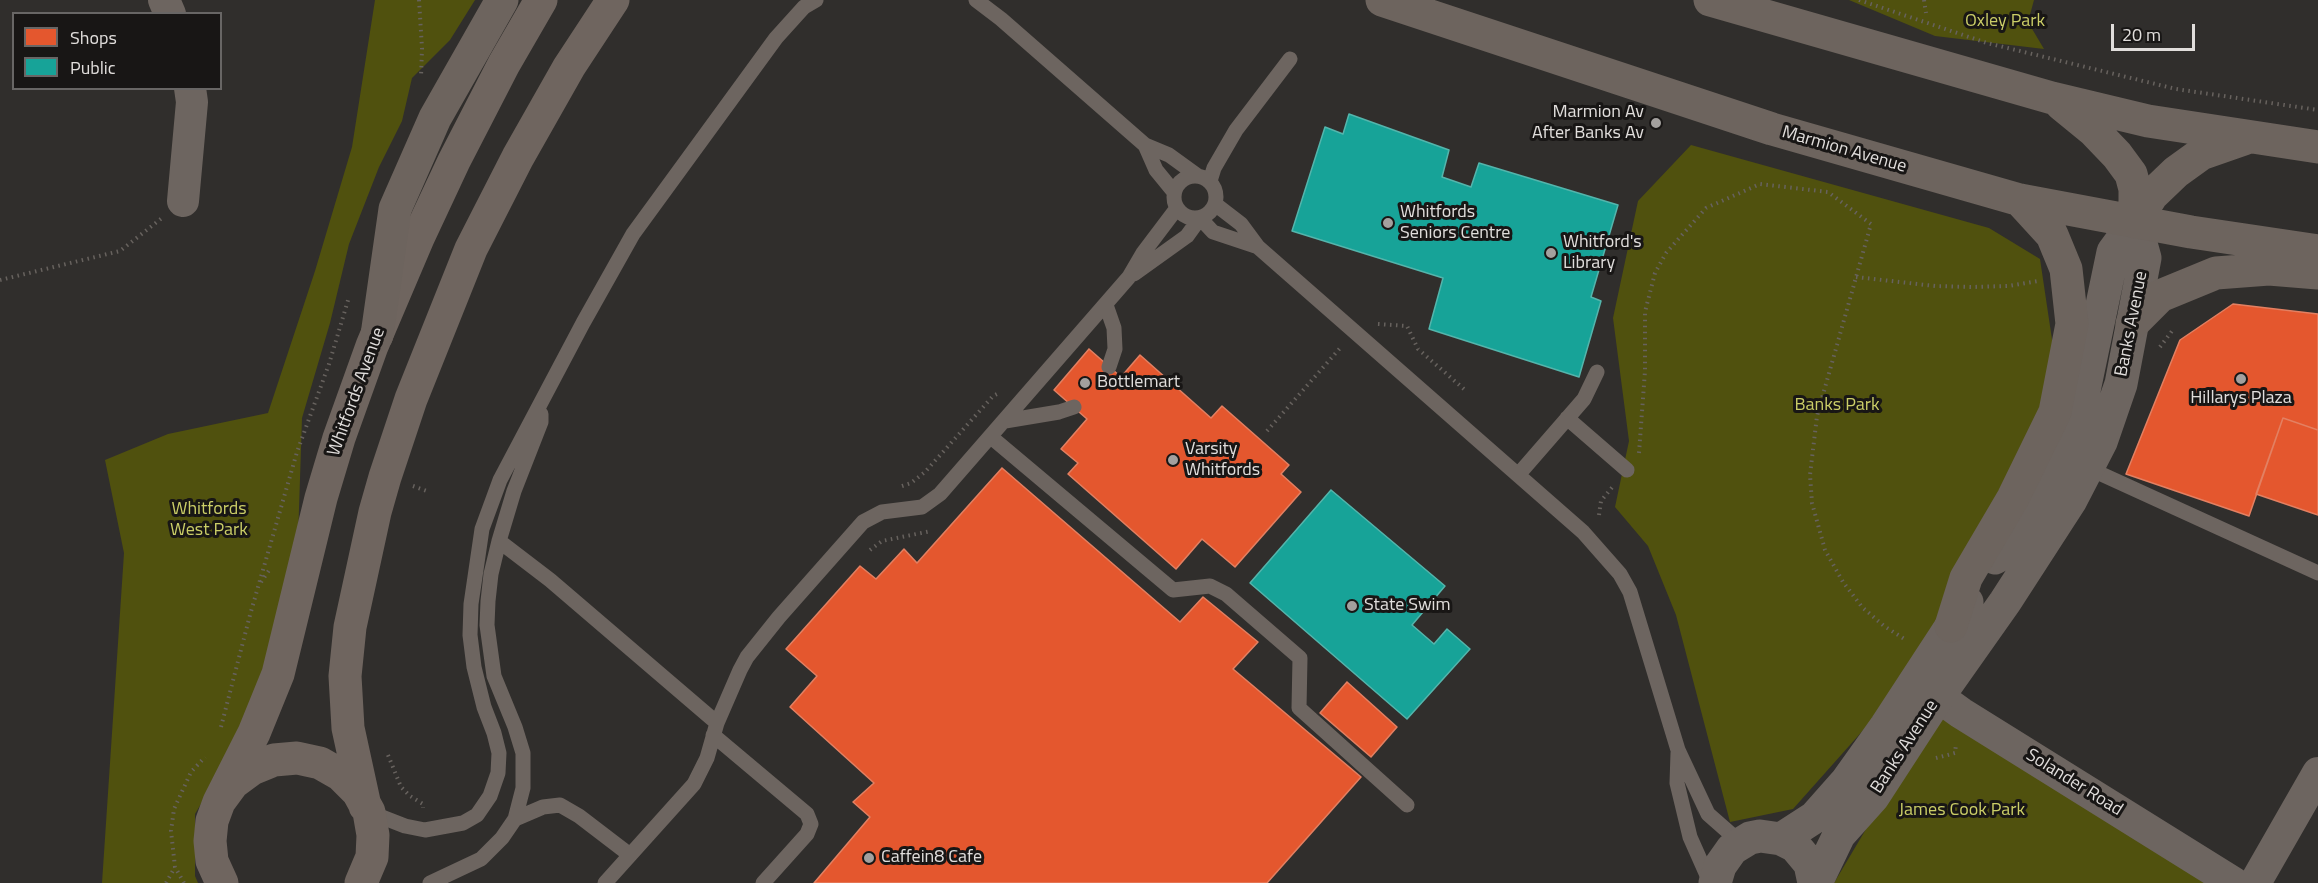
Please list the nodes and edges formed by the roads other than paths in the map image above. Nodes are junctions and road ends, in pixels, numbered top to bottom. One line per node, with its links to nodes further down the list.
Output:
1 (502, 0): 30 (highway)
2 (541, 0): 30 (main road, Whitfords Avenue)
3 (613, 0): 50 (main road)
4 (816, 0): 33 (lane)
5 (976, 0): 12 (lane)
6 (1382, 0): 16 (highway, Marmion Avenue)
7 (1710, 0): 10 (highway)
8 (1290, 59): 14 (lane)
9 (190, 90): 17 (street)
10 (2052, 98): 11 (highway); 21 (highway)
11 (2248, 138): 13 (highway); 21 (highway)
12 (1145, 145): 14 (lane); 15 (lane)
13 (2318, 147)
14 (1204, 179): 15 (lane); 18 (lane)
15 (1174, 192): 19 (lane)
16 (2020, 200): 21 (highway, Marmion Avenue); 43 (highway)
17 (183, 201)
18 (1215, 204): 20 (lane); 24 (lane)
19 (1177, 208): 20 (lane); 27 (lane)
20 (1200, 218): 22 (lane); 23 (lane)
21 (2135, 222): 25 (highway, Marmion Avenue); 29 (street, Banks Avenue); 43 (street, Banks Avenue)
22 (1213, 232): 23 (lane); 24 (lane)
23 (1187, 236): 27 (lane)
24 (1258, 248): 40 (lane)
25 (2318, 251)
26 (2318, 273): 29 (highway)
27 (1129, 278): 28 (lane)
28 (1106, 305): 31 (lane); 36 (lane)
29 (2132, 324): 38 (street, Banks Avenue)
30 (377, 335): 48 (main road, Whitfords Avenue)
31 (1109, 367)
32 (1597, 372): 35 (lane)
33 (541, 405): 41 (lane); 50 (lane)
34 (1074, 407): 36 (lane)
35 (1567, 418): 39 (lane); 40 (lane)
36 (1005, 421): 37 (lane)
37 (991, 437): 45 (lane); 49 (lane)
38 (2088, 468): 42 (lane); 44 (street, Banks Avenue)
39 (1627, 470)
40 (1518, 475): 46 (lane)
41 (499, 541): 45 (lane); 51 (lane)
42 (2318, 573)
43 (1951, 626): 44 (street, Banks Avenue)
44 (1927, 688): 52 (street, Banks Avenue); 62 (street, Banks Avenue); 63 (street, Solander Road)
45 (715, 729): 54 (lane); 59 (lane)
46 (1678, 750): 53 (lane); 60 (lane)
47 (2318, 773): 64 (street)
48 (219, 802): 50 (main road); 55 (main road)
49 (1407, 806)
50 (367, 809): 56 (main road)
51 (515, 819): 54 (lane); 57 (lane)
52 (1781, 839): 53 (street); 62 (street)
53 (1741, 843): 61 (street)
54 (630, 855): 58 (lane)
55 (221, 882)
56 (360, 883)
57 (430, 883)
58 (605, 883)
59 (763, 883)
60 (1711, 883)
61 (1715, 883)
62 (1815, 883)
63 (2234, 883)
64 (2255, 883)

